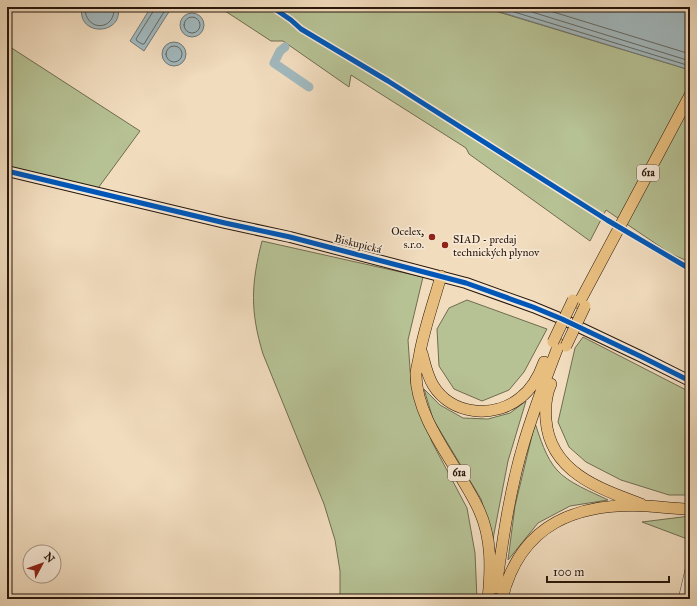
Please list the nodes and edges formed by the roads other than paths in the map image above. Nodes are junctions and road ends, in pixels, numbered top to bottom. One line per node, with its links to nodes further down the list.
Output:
1 (690, 95): 4 (main road, 61a)
2 (690, 110): 4 (main road, 61a)
3 (7, 171): 5 (street, Biskupická)
4 (607, 252): 6 (main road, 61a)
5 (441, 276): 7 (main road, 61a); 8 (street, Biskupická)
6 (559, 344): 7 (main road, 61a); 9 (main road, 61a); 13 (main road, 61a)
7 (421, 350): 12 (main road, 61a)
8 (690, 381)
9 (648, 506): 10 (main road, 61a); 14 (main road, 61a)
10 (690, 509)
11 (690, 565): 15 (street)
12 (488, 599)
13 (495, 599)
14 (502, 599)
15 (682, 599)

